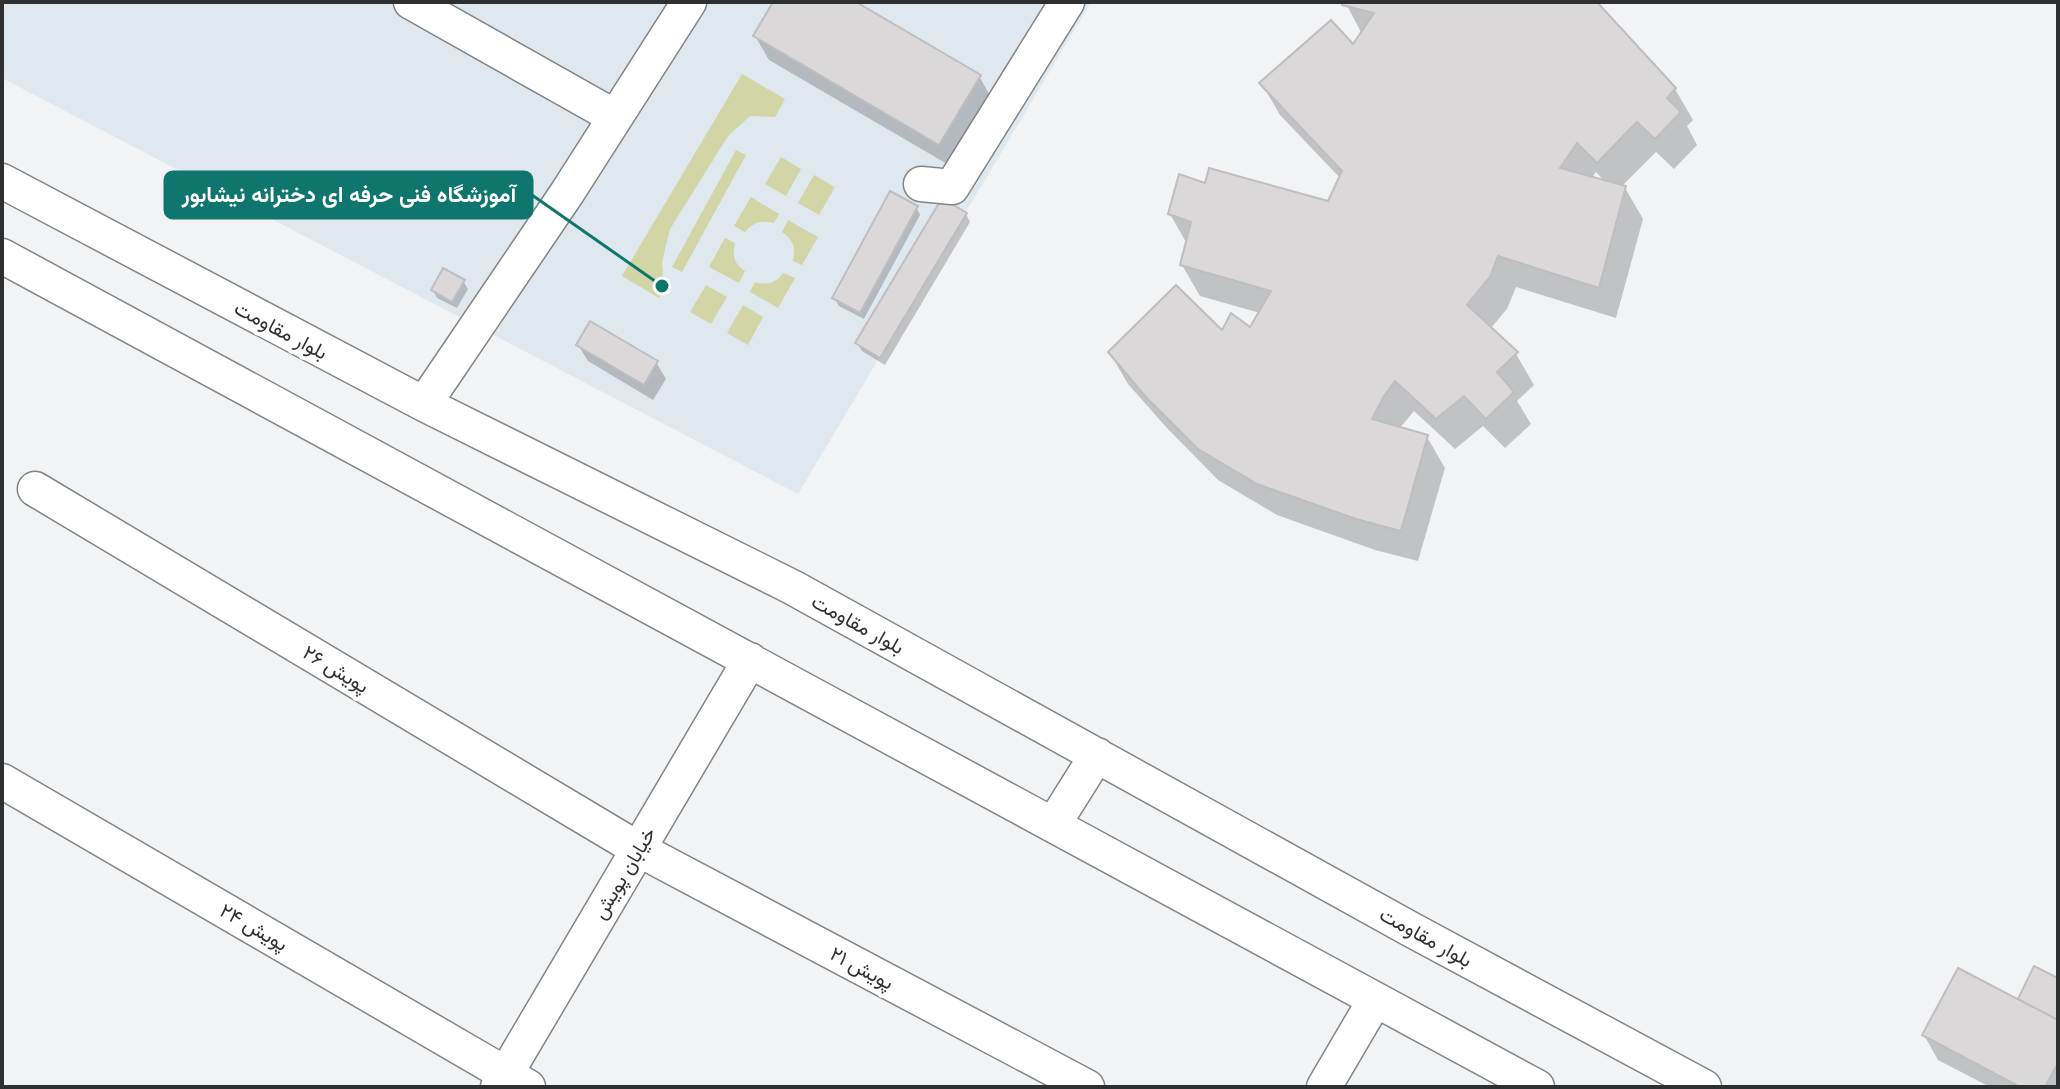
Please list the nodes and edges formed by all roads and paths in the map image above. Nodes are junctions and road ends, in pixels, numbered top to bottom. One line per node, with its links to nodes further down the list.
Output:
1 (411, 2): 4 (street)
2 (689, 2): 4 (street)
3 (1067, 2): 6 (street)
4 (615, 117): 8 (street)
5 (2, 181): 8 (street, بلوار مقاومت)
6 (921, 184)
7 (2, 256): 10 (street)
8 (424, 404): 11 (street, بلوار مقاومت)
9 (35, 489): 14 (street, پویش ۲۶)
10 (750, 660): 13 (street); 14 (street, خیابان پویش)
11 (1097, 755): 13 (street); 20 (street, بلوار مقاومت)
12 (2, 781): 16 (street, پویش ۲۴)
13 (1053, 825): 15 (street)
14 (638, 849): 16 (street, خیابان پویش); 17 (street, پویش ۲۱)
15 (1375, 1000): 18 (street); 19 (street)
16 (511, 1083)
17 (1087, 1087)
18 (1324, 1087)
19 (1537, 1087)
20 (1704, 1087)

